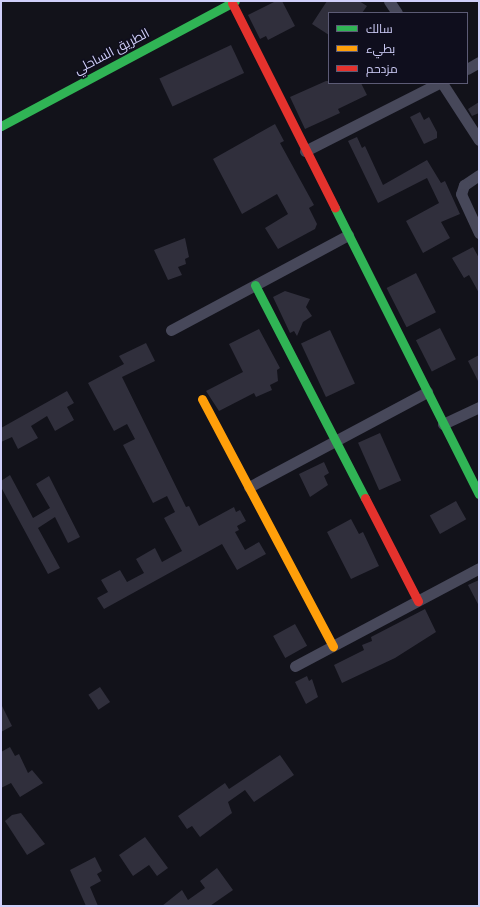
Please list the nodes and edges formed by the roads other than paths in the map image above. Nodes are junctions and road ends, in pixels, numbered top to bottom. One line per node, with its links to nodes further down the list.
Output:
1 (389, 1): 3 (street)
2 (233, 2): 8 (main road, الطريق الساحلي); 10 (main road)
3 (396, 12)
4 (479, 62): 5 (street)
5 (468, 68)
6 (437, 84): 10 (street)
7 (443, 84): 9 (street)
8 (1, 126)
9 (479, 140)
10 (306, 151): 13 (main road)
11 (479, 175): 12 (street)
12 (479, 233)
13 (348, 235): 14 (street); 16 (main road)
14 (255, 285): 15 (street); 20 (main road)
15 (171, 330)
16 (427, 392): 19 (main road); 20 (street)
17 (202, 399): 21 (main road)
18 (479, 407): 19 (street)
19 (444, 424): 22 (main road)
20 (336, 440): 21 (street); 24 (main road)
21 (249, 487): 25 (main road)
22 (479, 494)
23 (479, 568): 24 (street)
24 (418, 601): 25 (street)
25 (333, 646): 26 (street)
26 (295, 666)

